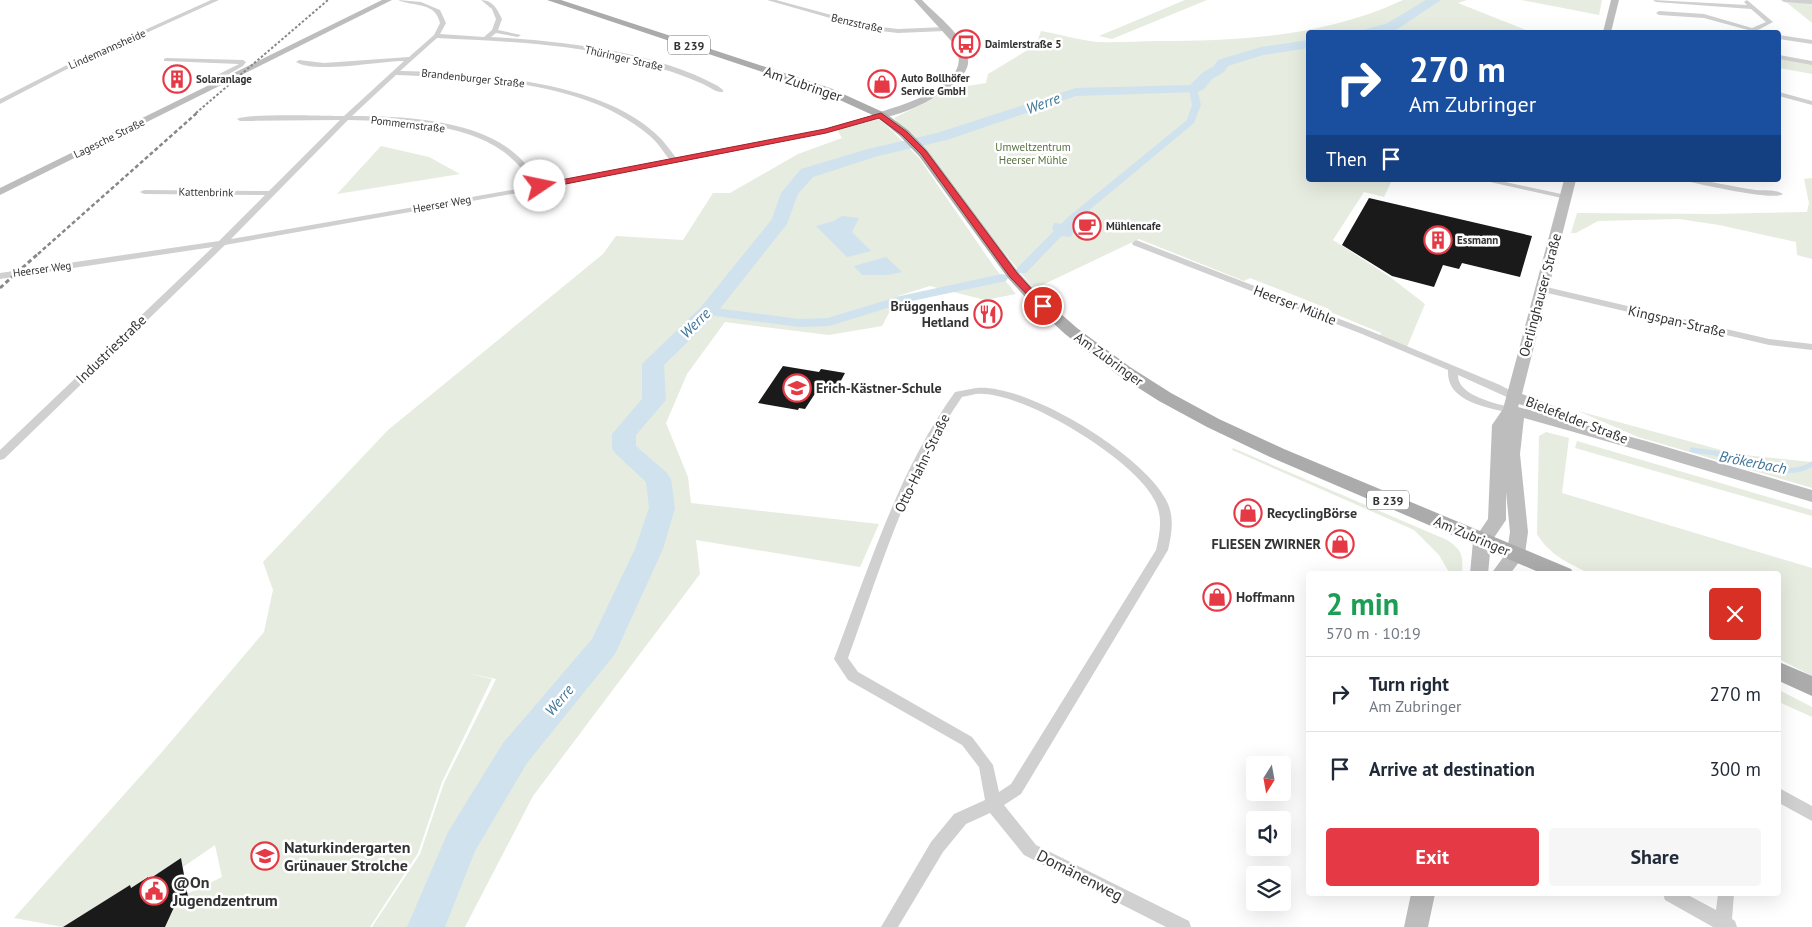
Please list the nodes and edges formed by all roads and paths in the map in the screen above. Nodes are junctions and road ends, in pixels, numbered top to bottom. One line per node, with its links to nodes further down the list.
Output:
1 (216, 0): 34 (street, Lindemannsheide)
2 (388, 0): 31 (street, Lagesche Straße)
3 (401, 0): 20 (street)
4 (484, 0): 19 (street)
5 (552, 0): 36 (main road, Am Zubringer / B 239)
6 (770, 0): 15 (street, Benzstraße)
7 (918, 0): 15 (street)
8 (1615, 0): 16 (street)
9 (1656, 0): 13 (street)
10 (1745, 0): 13 (street)
11 (1784, 0): 12 (street)
12 (1812, 2)
13 (1752, 7): 18 (street)
14 (1659, 13): 17 (street)
15 (945, 30): 36 (street)
16 (1608, 30)
17 (1745, 30)
18 (1750, 30)
19 (496, 31): 22 (street); 24 (street, Thüringer Straße)
20 (436, 36): 22 (street, Thüringer Straße); 26 (street)
21 (1781, 37): 23 (street)
22 (485, 39): 24 (street, Thüringer Straße)
23 (1812, 42)
24 (552, 44): 32 (street, Thüringer Straße)
25 (1781, 57): 29 (street)
26 (411, 59): 28 (street); 30 (street)
27 (166, 60): 31 (street)
28 (299, 62)
29 (1812, 63)
30 (398, 72): 37 (street); 40 (street, Brandenburger Straße)
31 (219, 84): 45 (street, Lagesche Straße)
32 (721, 91)
33 (1781, 95): 35 (street)
34 (0, 102)
35 (1812, 103)
36 (881, 115): 39 (main road, Am Zubringer / B 239); 40 (street, Heerser Weg)
37 (346, 118): 38 (street); 44 (street, Pommernstraße); 47 (street)
38 (240, 119)
39 (923, 153): 60 (main road, Am Zubringer / B 239)
40 (674, 161): 44 (street, Heerser Weg)
41 (1495, 182): 49 (street)
42 (1570, 182): 49 (street, Oerlinghauser Straße)
43 (1701, 182): 48 (street)
44 (540, 186): 51 (street, Heerser Weg)
45 (0, 192)
46 (144, 192): 47 (street, Kattenbrink)
47 (269, 193): 51 (street)
48 (1780, 194)
49 (1566, 197): 53 (street, Oerlinghauser Straße)
50 (1136, 242): 55 (street, Heerser Mühle)
51 (222, 243): 52 (street, Heerser Weg); 58 (street, Industriestraße)
52 (0, 276)
53 (1542, 289): 54 (street, Kingspan-Straße); 56 (street, Oerlinghauser Straße)
54 (1812, 347)
55 (1453, 370): 56 (street, Heerser Mühle); 56 (street)
56 (1512, 403): 57 (main road, Bielefelder Straße); 60 (street, Oerlinghauser Straße); 61 (street, Oerlinghauser Straße)
57 (1640, 445): 59 (street, Bielefelder Straße)
58 (0, 456)
59 (1812, 496)
60 (1482, 540): 61 (main road, Am Zubringer / B 239); 62 (street)
61 (1516, 554): 63 (street); 64 (main road, Am Zubringer / B 239)
62 (1480, 571)
63 (1502, 571)
64 (1557, 571)
65 (1781, 672): 66 (main road)
66 (1812, 687)
67 (1781, 796): 69 (street)
68 (993, 804): 68 (street, Otto-Hahn-Straße); 74 (street, Otto-Hahn-Straße); 75 (street, Domänenweg)
69 (1812, 814)
70 (1423, 896): 76 (street)
71 (1675, 896): 73 (street)
72 (1726, 896): 73 (street)
73 (1726, 925)
74 (889, 927)
75 (1183, 927)
76 (1416, 927)

